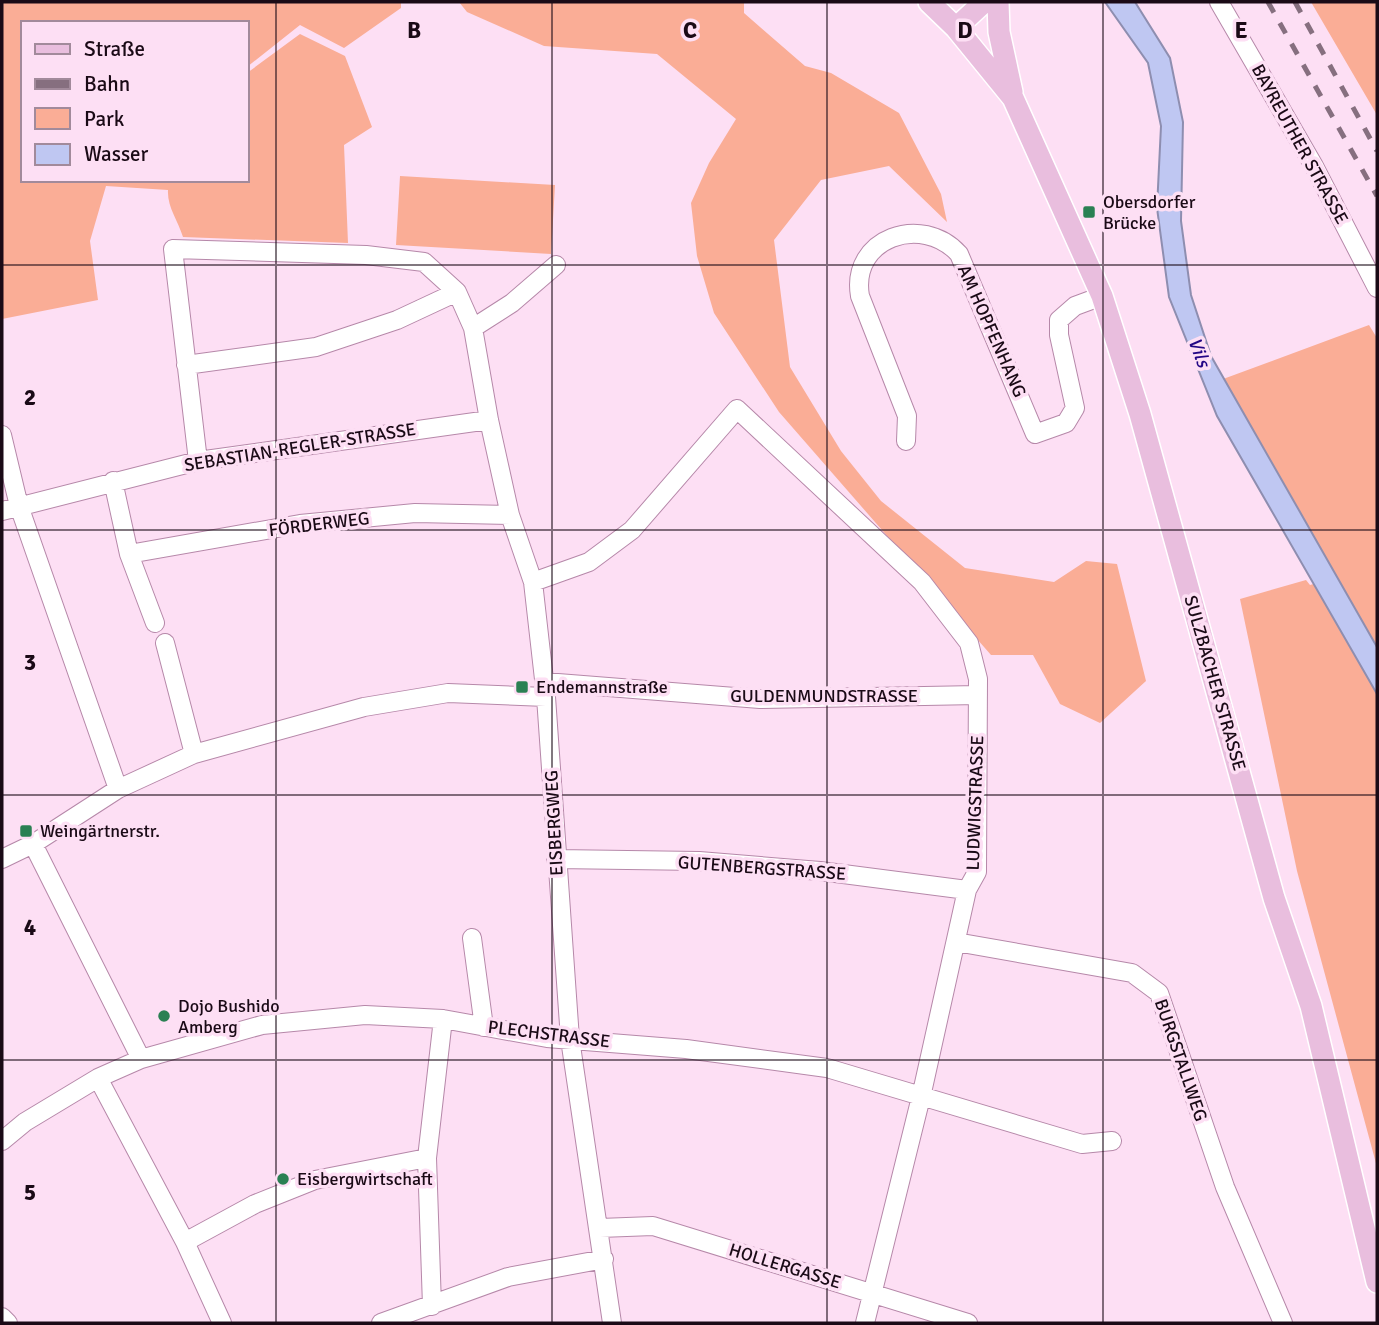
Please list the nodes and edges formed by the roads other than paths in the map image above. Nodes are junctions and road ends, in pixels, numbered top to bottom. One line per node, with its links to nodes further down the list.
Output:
1 (929, 2): 4 (main road, SULZBACHER STRASSE)
2 (1219, 2): 7 (street, BAYREUTHER STRASSE)
3 (989, 7): 4 (main road); 5 (main road, SULZBACHER STRASSE)
4 (956, 28): 5 (main road, SULZBACHER STRASSE)
5 (1013, 97): 9 (main road, SULZBACHER STRASSE)
6 (556, 265): 10 (street)
7 (1377, 288)
8 (457, 292): 10 (street, EISBERGWEG); 11 (street); 11 (street, EISBERGWEG)
9 (1102, 296): 14 (street, AM HOPFENHANG); 45 (main road, SULZBACHER STRASSE)
10 (473, 328): 12 (street, EISBERGWEG)
11 (186, 365): 15 (street)
12 (489, 420): 15 (street, SEBASTIAN-REGLER-STRASSE); 18 (street, EISBERGWEG)
13 (2, 435): 17 (street)
14 (906, 441)
15 (198, 461): 16 (street, SEBASTIAN-REGLER-STRASSE)
16 (113, 481): 17 (street, SEBASTIAN-REGLER-STRASSE); 19 (street)
17 (10, 509): 26 (street)
18 (510, 515): 19 (street, FÖRDERWEG); 20 (street, EISBERGWEG)
19 (130, 554): 21 (street)
20 (533, 582): 23 (street, EISBERGWEG); 24 (street, LUDWIGSTRASSE)
21 (155, 623)
22 (165, 643): 25 (street)
23 (546, 689): 24 (street, GULDENMUNDSTRASSE); 25 (street); 29 (street, EISBERGWEG)
24 (978, 695): 30 (street, LUDWIGSTRASSE)
25 (194, 754): 26 (street)
26 (118, 789): 27 (street)
27 (33, 844): 28 (street); 36 (street)
28 (2, 859)
29 (556, 859): 30 (street, GUTENBERGSTRASSE); 35 (street, EISBERGWEG)
30 (967, 890): 32 (street, LUDWIGSTRASSE)
31 (472, 937): 34 (street)
32 (956, 942): 38 (street, LUDWIGSTRASSE); 55 (street, BURGSTALLWEG)
33 (443, 1019): 34 (street, PLECHSTRASSE); 36 (street, PLECHSTRASSE); 41 (street)
34 (484, 1027): 35 (street, PLECHSTRASSE)
35 (570, 1039): 38 (street, PLECHSTRASSE); 42 (street, EISBERGWEG)
36 (141, 1059): 37 (street, PLECHSTRASSE)
37 (98, 1078): 39 (street, PLECHSTRASSE); 43 (street)
38 (921, 1097): 40 (street, PLECHSTRASSE); 46 (street, LUDWIGSTRASSE)
39 (2, 1141)
40 (1112, 1141)
41 (427, 1158): 43 (street); 47 (street)
42 (600, 1228): 44 (street, EISBERGWEG); 46 (street, HOLLERGASSE)
43 (184, 1242): 50 (street)
44 (604, 1259): 47 (street); 52 (street, EISBERGWEG)
45 (1377, 1282)
46 (873, 1293): 53 (street, LUDWIGSTRASSE); 54 (street, HOLLERGASSE)
47 (432, 1306): 51 (street)
48 (2, 1317): 49 (street)
49 (8, 1323)
50 (222, 1323)
51 (382, 1323)
52 (612, 1323)
53 (865, 1323)
54 (968, 1323)
55 (1283, 1323)

